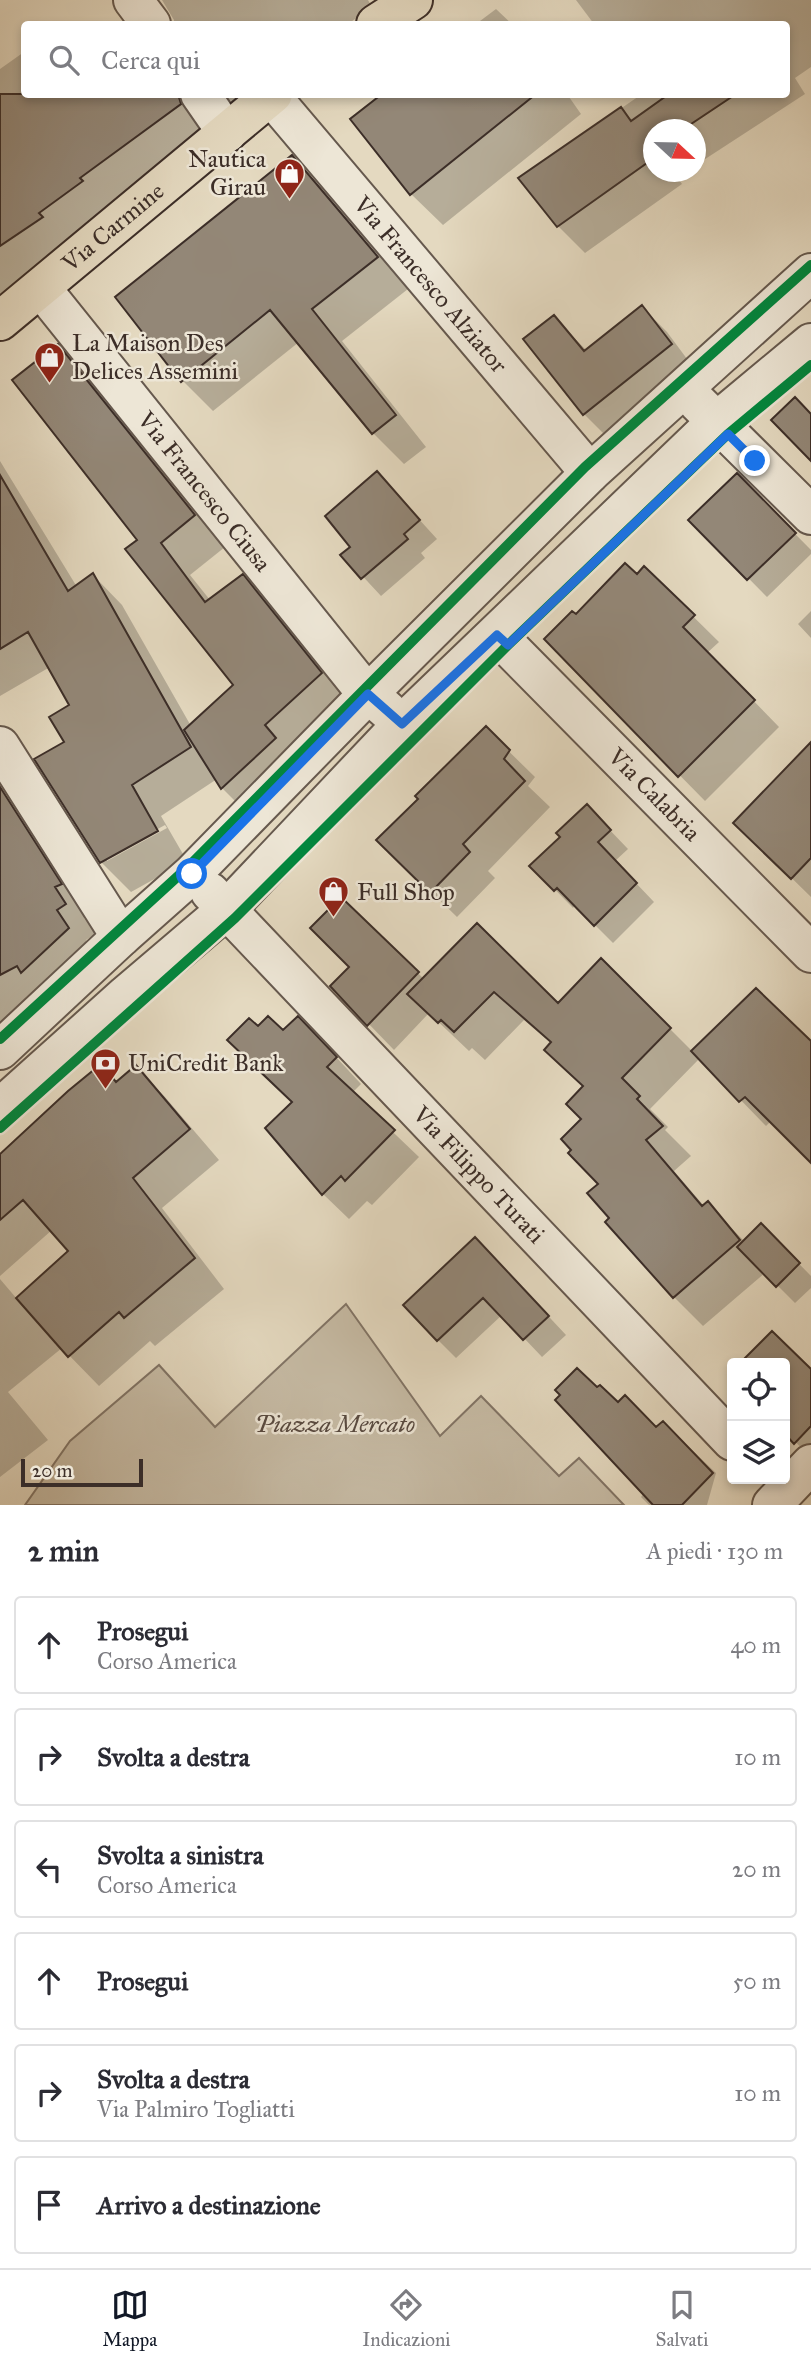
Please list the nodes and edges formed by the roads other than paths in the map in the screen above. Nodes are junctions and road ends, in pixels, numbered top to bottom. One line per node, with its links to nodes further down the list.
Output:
1 (133, 0): 3 (street)
2 (413, 0): 4 (main road)
3 (148, 21)
4 (381, 21)
5 (203, 98): 8 (street)
6 (268, 98): 8 (main road, Via Carmine)
7 (275, 98): 15 (street, Via Francesco Alziator)
8 (227, 133): 10 (main road, Via Carmine)
9 (811, 273): 13 (street)
10 (41, 288): 11 (main road, Via Carmine); 18 (street, Via Francesco Ciusa)
11 (0, 321)
12 (811, 344): 14 (street)
13 (682, 387): 14 (street); 15 (street)
14 (716, 422): 16 (street); 17 (street)
15 (590, 472): 18 (street)
16 (811, 515)
17 (497, 635): 19 (street); 24 (street, Via Calabria)
18 (368, 694): 19 (street, Via Francesco Ciusa); 21 (street)
19 (402, 724): 22 (street)
20 (0, 746): 23 (street)
21 (192, 874): 22 (street, Via Filippo Turati); 23 (street)
22 (227, 909): 26 (street); 27 (street, Via Filippo Turati)
23 (121, 937): 25 (street)
24 (811, 953)
25 (0, 1050)
26 (0, 1108)
27 (727, 1436)
28 (811, 1464): 29 (street)
29 (780, 1496)

